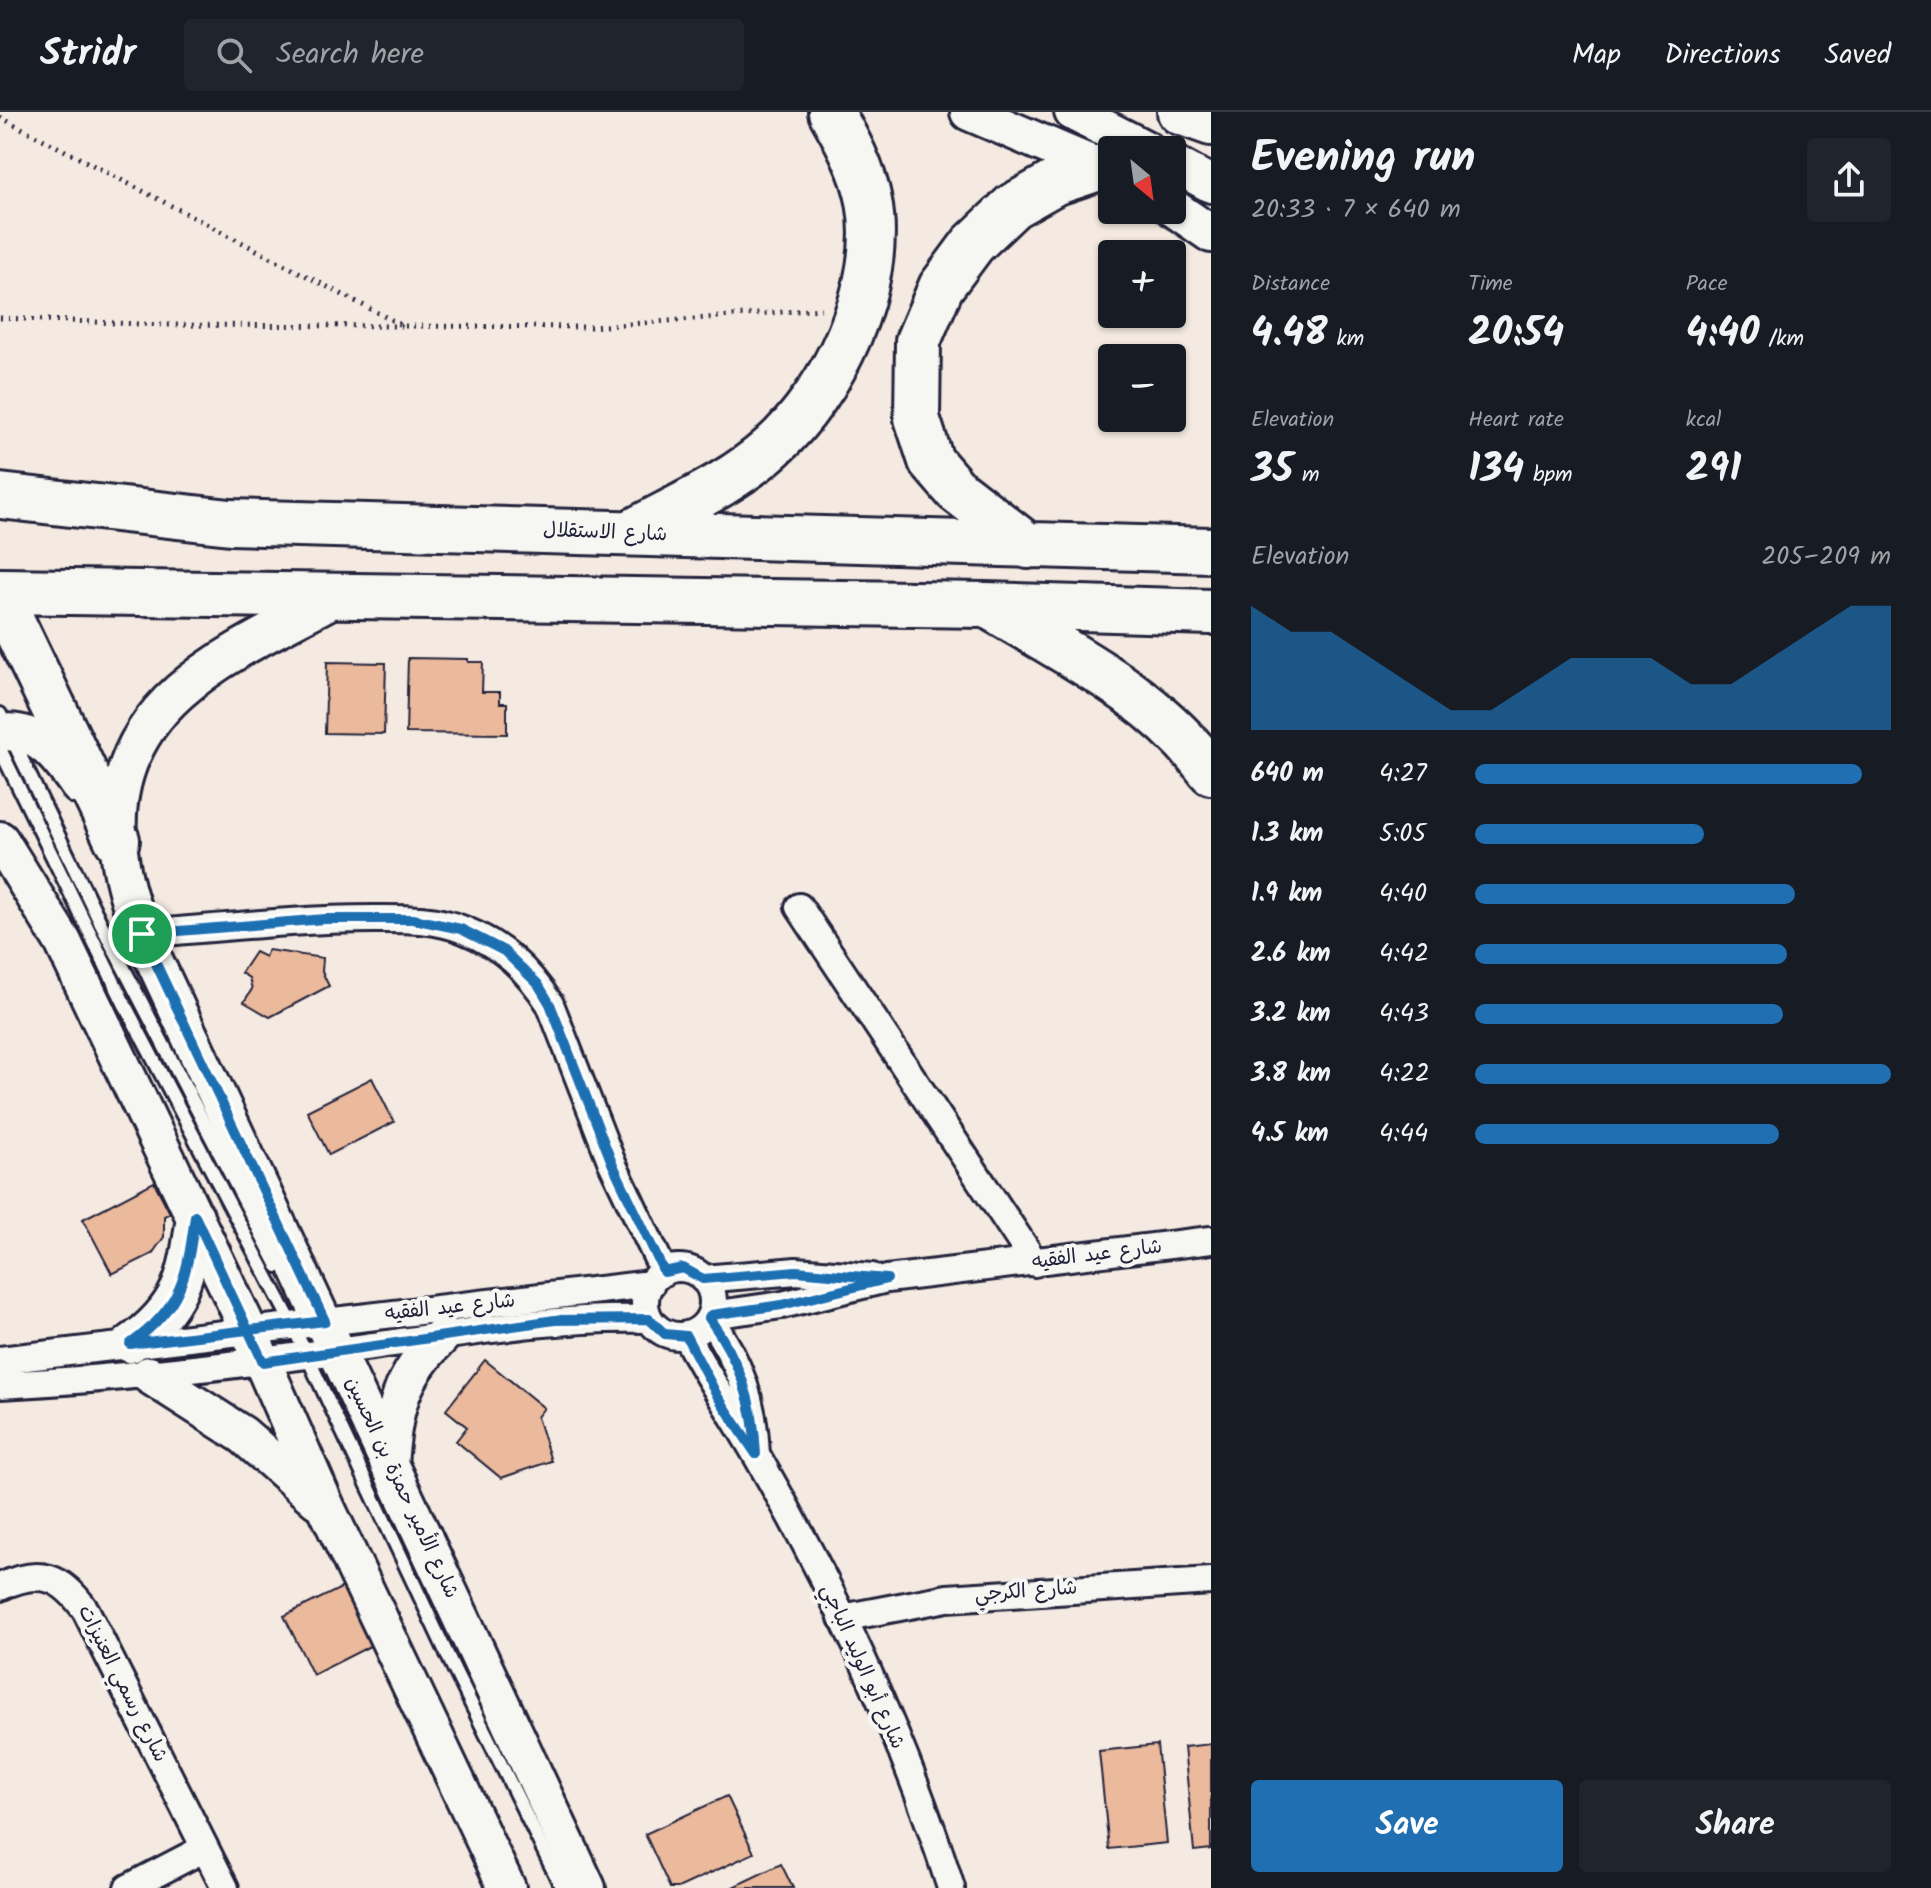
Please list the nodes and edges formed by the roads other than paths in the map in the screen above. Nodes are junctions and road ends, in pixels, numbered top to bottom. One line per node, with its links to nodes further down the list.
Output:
1 (831, 112): 14 (highway)
2 (969, 112): 7 (main road)
3 (1073, 112): 6 (main road)
4 (1180, 112): 5 (highway)
5 (1211, 123)
6 (1120, 136)
7 (1098, 166)
8 (1186, 171): 10 (main road)
9 (1098, 172): 15 (highway)
10 (1211, 184)
11 (1186, 217): 12 (main road)
12 (1211, 234)
13 (0, 496): 14 (highway, شارع الاستقلال)
14 (629, 534): 15 (highway, شارع الاستقلال)
15 (1028, 546): 16 (highway, شارع الاستقلال)
16 (1211, 550)
17 (0, 593): 18 (highway); 24 (highway)
18 (342, 594): 19 (highway); 24 (main road, شارع الأمير حمزة بن الحسين)
19 (986, 605): 20 (highway); 22 (highway)
20 (1211, 612)
21 (2, 732): 24 (main road); 39 (lane); 39 (lane)
22 (1211, 772)
23 (0, 840): 27 (main road)
24 (117, 840): 26 (main road, شارع الأمير حمزة بن الحسين)
25 (799, 907): 29 (street)
26 (142, 934): 30 (street); 39 (main road, شارع الأمير حمزة بن الحسين)
27 (195, 1216): 36 (main road); 40 (main road)
28 (1211, 1240): 29 (street, شارع عيد الفقيه)
29 (1035, 1263): 32 (street, شارع عيد الفقيه)
30 (657, 1278): 31 (street); 34 (street, شارع عيد الفقيه); 35 (street)
31 (703, 1279): 32 (street, شارع عيد الفقيه); 33 (street)
32 (887, 1279): 33 (street, شارع عيد الفقيه)
33 (710, 1316): 37 (street); 45 (street, شارع أبو الوليد الباجي)
34 (492, 1317): 35 (street, شارع عيد الفقيه); 38 (street, شارع عيد الفقيه); 39 (street, شارع عيد الفقيه)
35 (649, 1319): 37 (street)
36 (248, 1329): 39 (street, شارع عيد الفقيه); 40 (street, شارع عيد الفقيه); 42 (main road)
37 (686, 1336): 45 (street, شارع أبو الوليد الباجي)
38 (441, 1337): 39 (street, شارع عيد الفقيه); 46 (main road)
39 (317, 1343): 42 (street, شارع عيد الفقيه); 46 (main road, شارع الأمير حمزة بن الحسين); 57 (lane)
40 (130, 1344): 41 (street, شارع عيد الفقيه)
41 (0, 1360)
42 (263, 1362): 43 (street, شارع عيد الفقيه); 47 (main road)
43 (149, 1375): 44 (street, شارع عيد الفقيه); 47 (main road)
44 (0, 1385)
45 (756, 1454): 52 (street, شارع أبو الوليد الباجي)
46 (381, 1466): 48 (lane); 59 (main road, شارع الأمير حمزة بن الحسين)
47 (327, 1509): 56 (main road)
48 (419, 1561)
49 (426, 1575): 58 (lane)
50 (1211, 1581): 52 (street, شارع الكرجي)
51 (0, 1587): 53 (street, شارع رسمي العنيزات)
52 (842, 1618): 60 (street, شارع أبو الوليد الباجي)
53 (205, 1848): 54 (street); 55 (street, شارع رسمي العنيزات)
54 (128, 1888)
55 (225, 1888)
56 (507, 1888)
57 (562, 1888)
58 (579, 1888)
59 (587, 1888)
60 (951, 1888)

